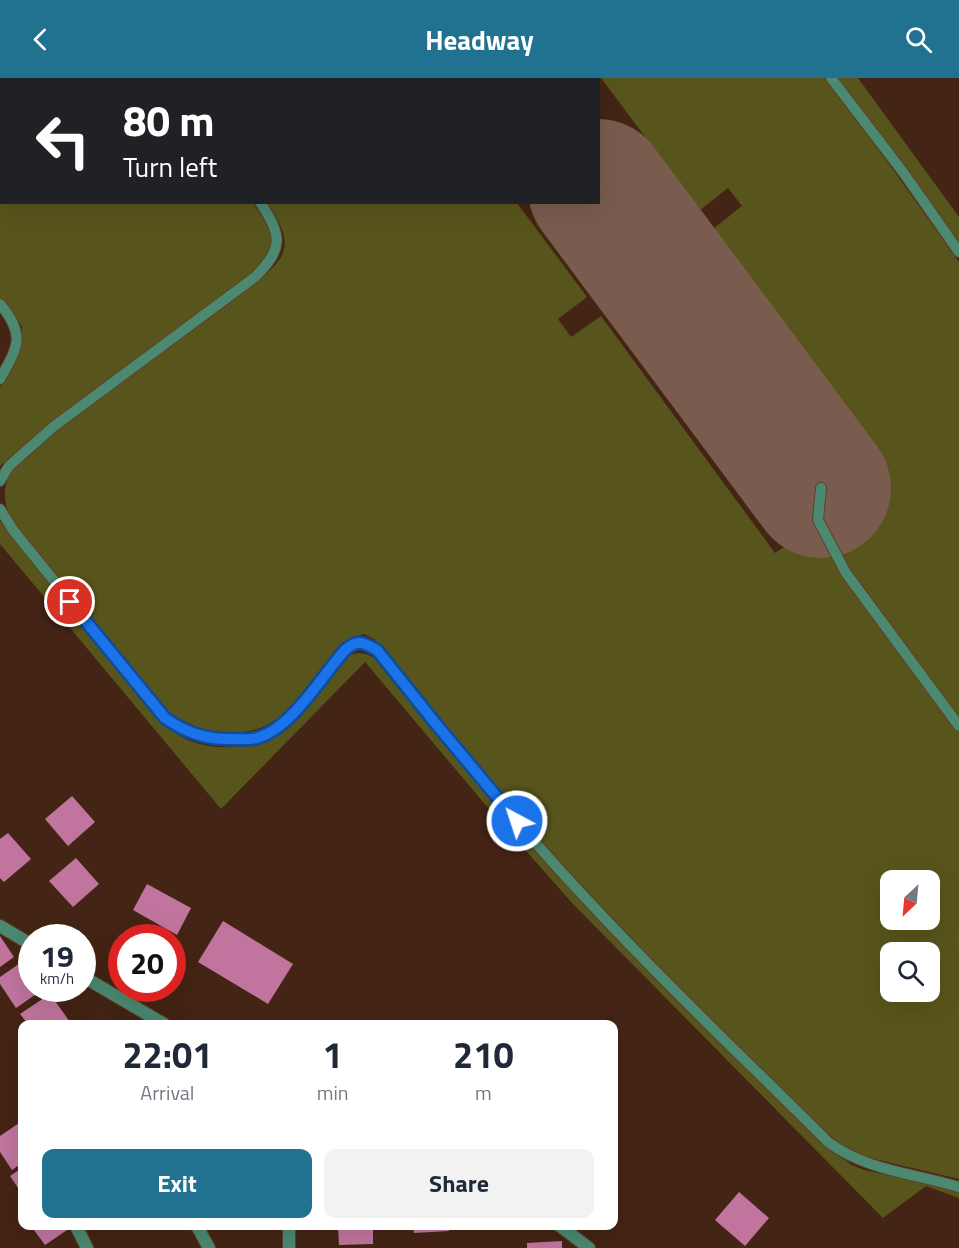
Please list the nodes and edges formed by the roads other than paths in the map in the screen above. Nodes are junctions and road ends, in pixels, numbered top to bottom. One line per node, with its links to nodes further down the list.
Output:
1 (831, 78): 3 (lane)
2 (261, 204): 6 (lane)
3 (959, 252)
4 (0, 304): 5 (lane)
5 (0, 379)
6 (0, 481)
7 (821, 488): 9 (lane)
8 (0, 509): 14 (lane)
9 (959, 726)
10 (0, 926): 11 (street)
11 (18, 937)
12 (96, 984): 13 (street)
13 (157, 1020)
14 (959, 1186)
15 (78, 1230): 19 (street)
16 (200, 1230): 20 (street)
17 (289, 1230): 21 (street)
18 (565, 1230): 22 (street)
19 (87, 1248)
20 (209, 1248)
21 (289, 1248)
22 (589, 1248)

